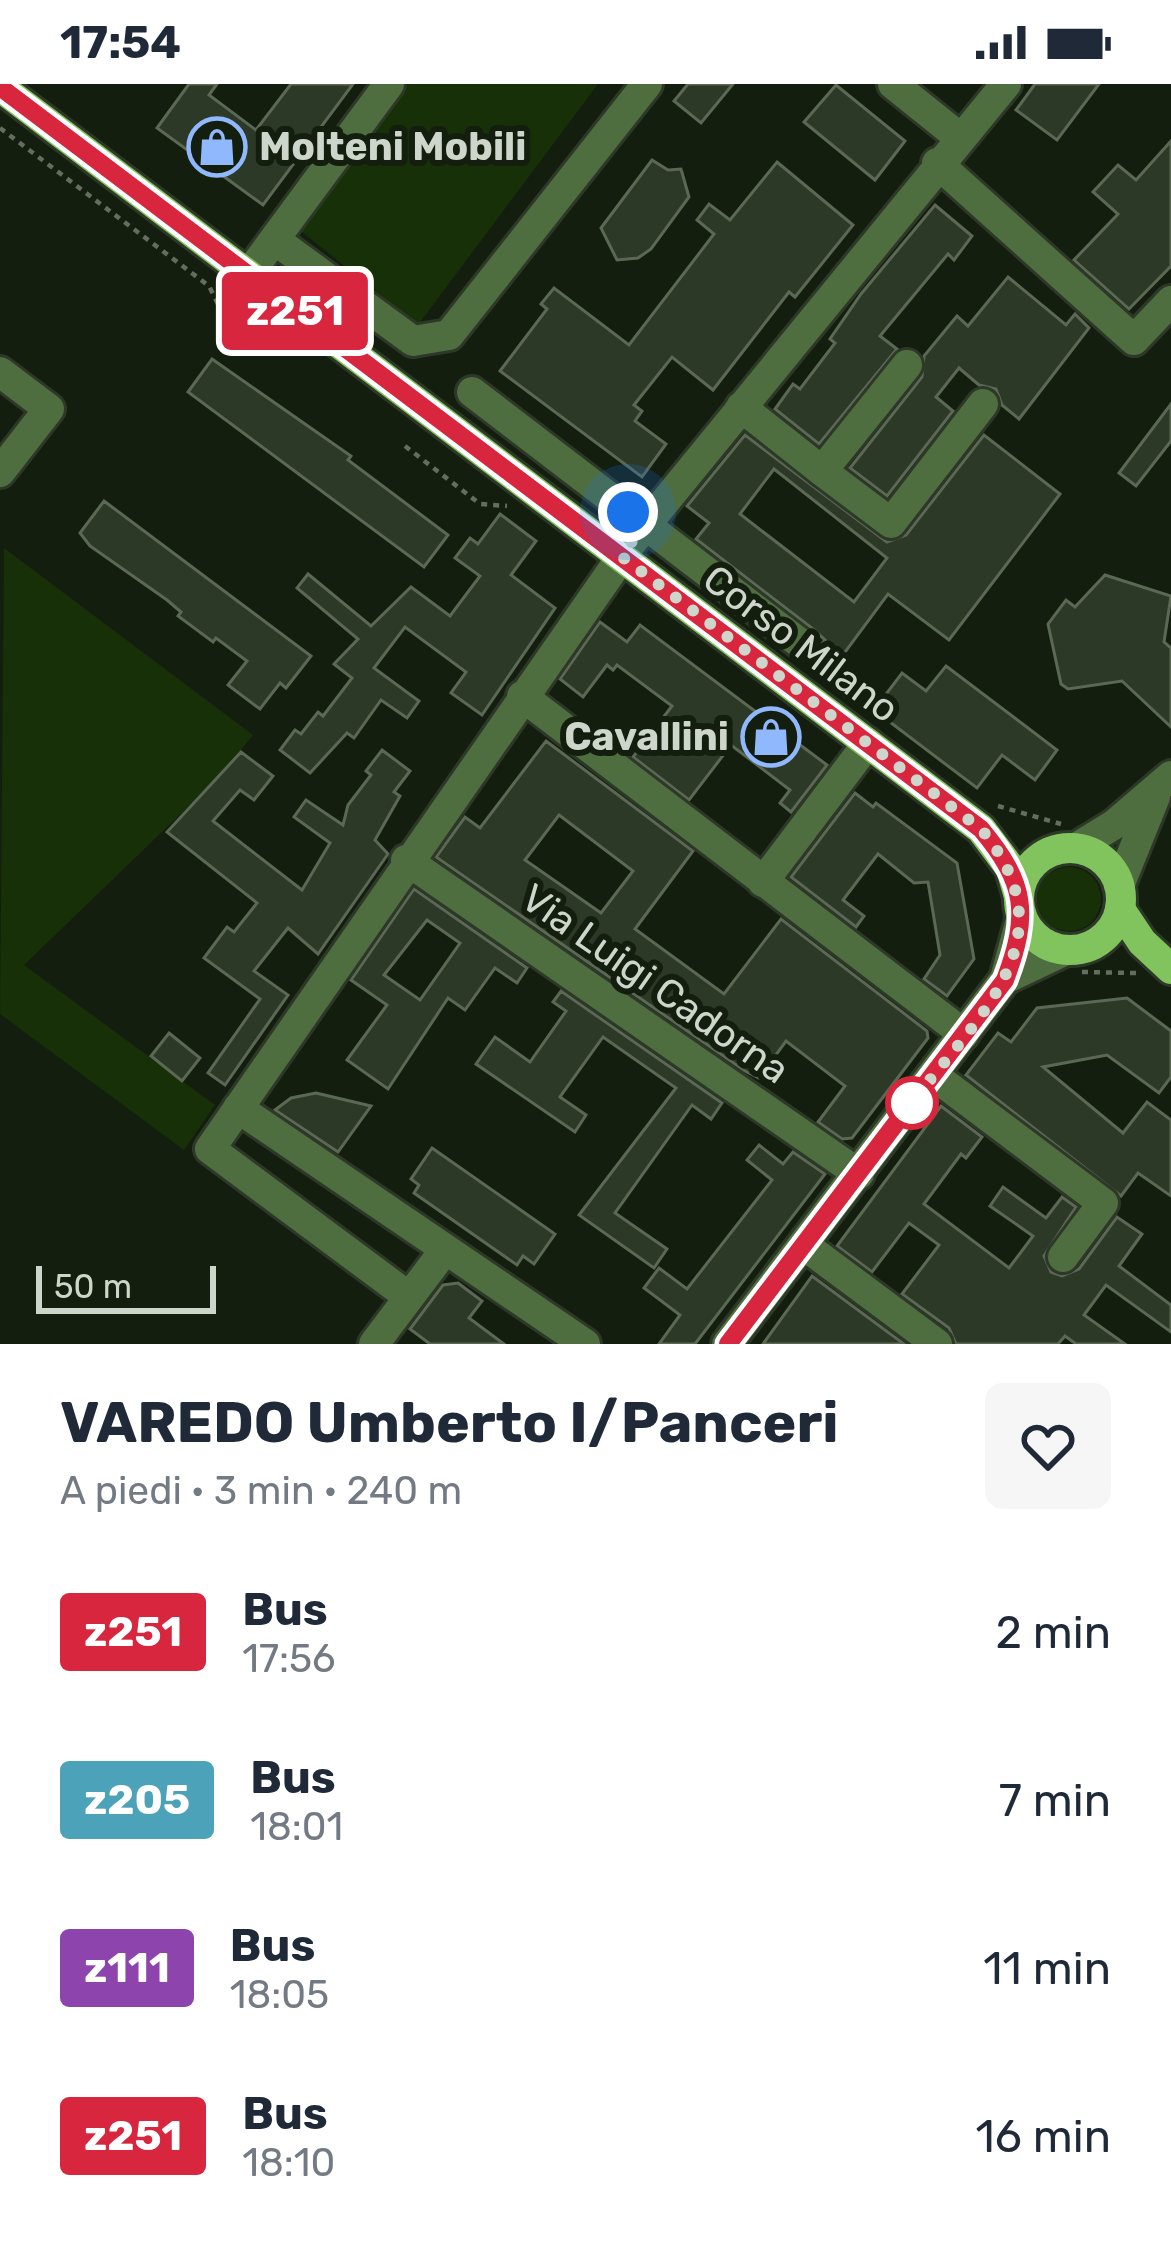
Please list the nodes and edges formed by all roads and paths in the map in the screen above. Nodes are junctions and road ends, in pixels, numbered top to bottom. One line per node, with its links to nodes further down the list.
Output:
1 (389, 84): 9 (street)
2 (647, 84): 9 (street)
3 (892, 84): 7 (street)
4 (1006, 84): 7 (street)
5 (0, 87): 10 (main road, Corso Milano)
6 (0, 128): 12 (path)
7 (959, 137): 8 (street)
8 (937, 163): 11 (street); 17 (street)
9 (274, 240): 10 (street)
10 (248, 275): 23 (main road, Corso Milano)
11 (1171, 301)
12 (219, 306)
13 (907, 365): 19 (street)
14 (0, 372): 20 (street)
15 (472, 392): 22 (street)
16 (983, 404): 19 (street)
17 (741, 407): 19 (street); 22 (street)
18 (405, 446): 21 (path)
19 (822, 471)
20 (0, 472)
21 (524, 518)
22 (645, 524): 23 (street); 24 (street)
23 (621, 556): 25 (street); 26 (main road, Corso Milano)
24 (801, 644)
25 (522, 696): 30 (street); 31 (street)
26 (868, 742): 28 (main road, Corso Milano); 31 (street)
27 (1165, 783): 29 (street); 32 (street)
28 (981, 829): 29 (main road, Corso Milano); 33 (main road, Corso Milano)
29 (1063, 850): 32 (main road); 33 (main road)
30 (406, 860): 39 (street); 40 (street, Via Luigi Cadorna)
31 (763, 882): 37 (street)
32 (1120, 897): 34 (main road); 35 (main road)
33 (1021, 906): 34 (main road); 36 (street)
34 (1079, 947): 35 (main road); 36 (street)
35 (1164, 964)
36 (1005, 980): 37 (street)
37 (964, 1034): 38 (street)
38 (933, 1075): 40 (street); 43 (street)
39 (238, 1108): 42 (street); 44 (street)
40 (859, 1174): 41 (street)
41 (804, 1245): 47 (street); 48 (street)
42 (443, 1250): 44 (street); 46 (street)
43 (1063, 1257)
44 (410, 1297): 45 (street)
45 (374, 1344)
46 (585, 1344)
47 (728, 1344)
48 (937, 1344)

